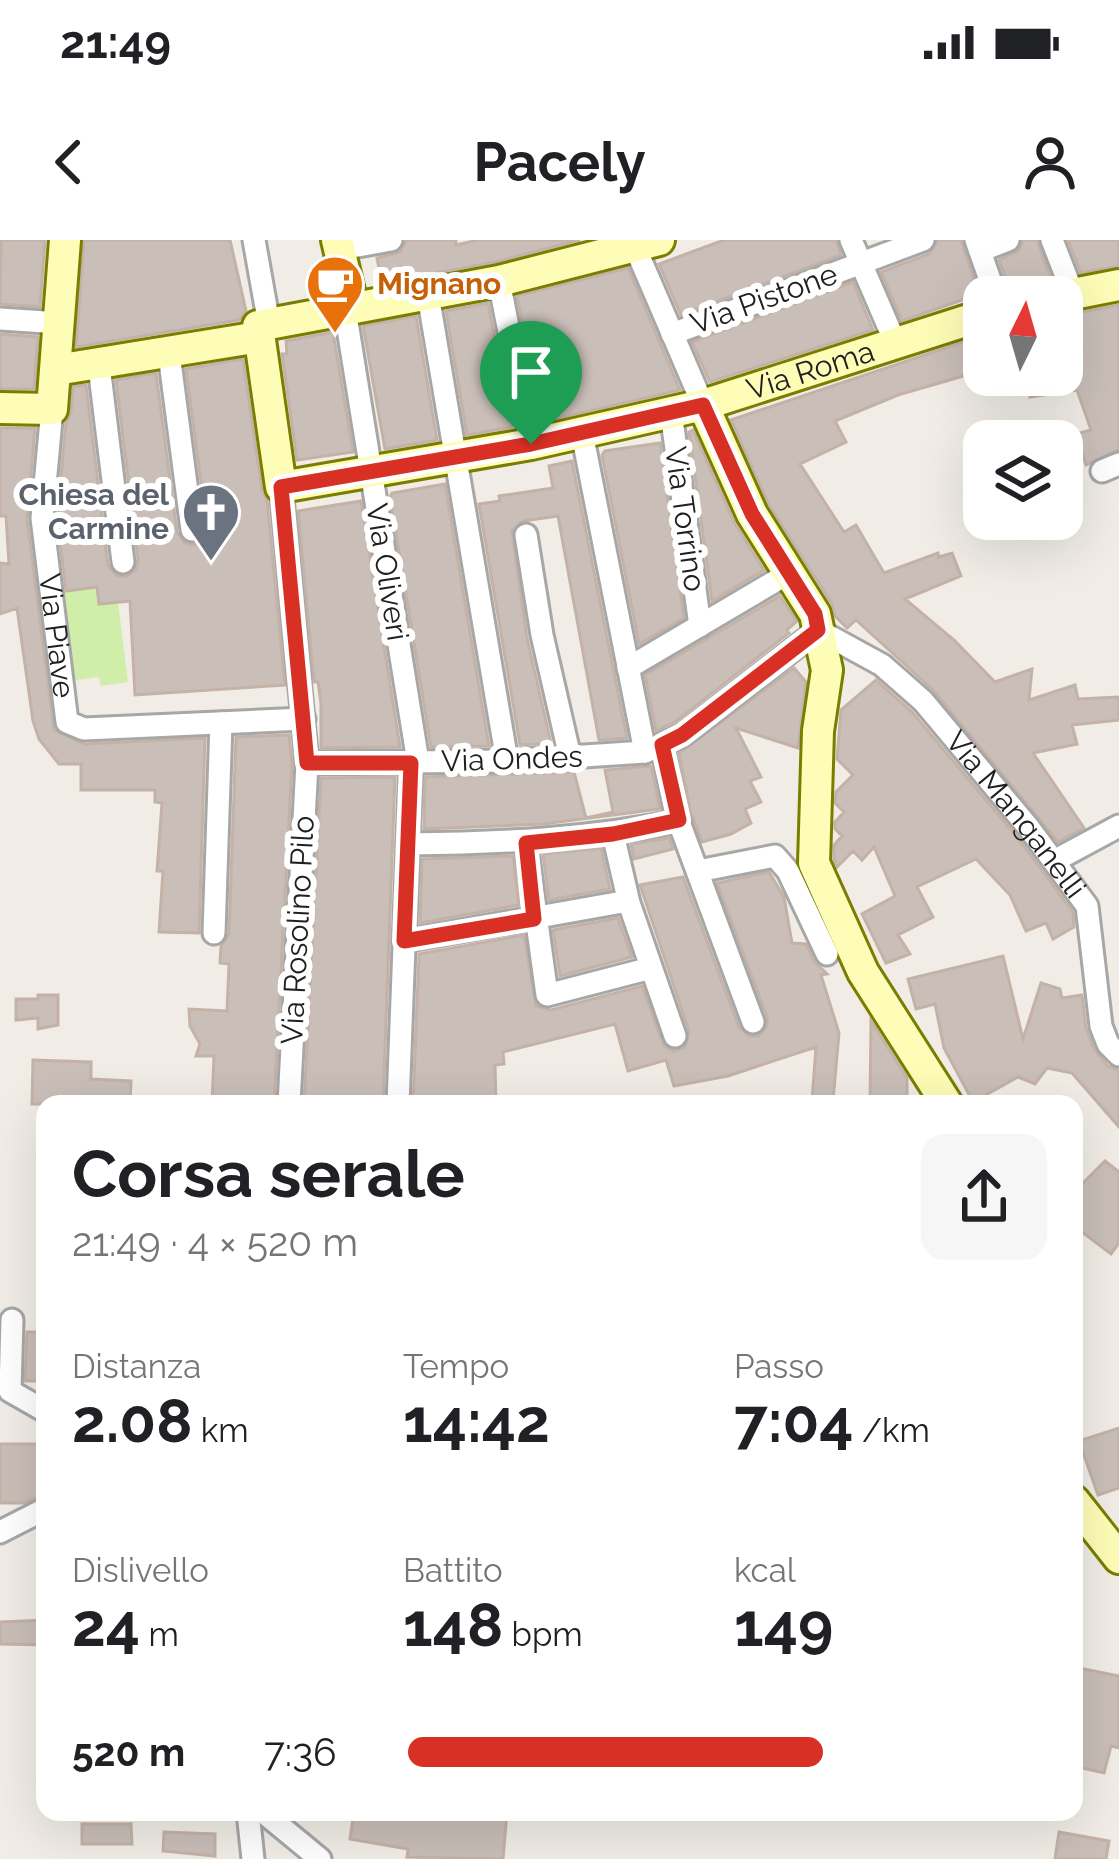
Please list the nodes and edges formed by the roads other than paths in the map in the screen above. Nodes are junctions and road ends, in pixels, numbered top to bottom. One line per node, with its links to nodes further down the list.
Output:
1 (65, 240): 21 (street, Via Piave)
2 (254, 240): 22 (street)
3 (391, 240): 9 (street)
4 (851, 240): 11 (street)
5 (923, 240): 11 (street, Via Pistone)
6 (1008, 240): 10 (street)
7 (1052, 240): 13 (street)
8 (642, 243): 14 (street); 23 (street)
9 (346, 245): 18 (street)
10 (978, 245): 12 (street)
11 (861, 263): 23 (street, Via Pistone); 24 (street)
12 (989, 276)
13 (1060, 276)
14 (499, 281): 17 (street); 33 (street)
15 (1119, 285): 16 (street)
16 (1083, 292)
17 (428, 295): 18 (street); 34 (street)
18 (357, 308): 22 (street); 35 (street, Via Oliveri)
19 (0, 319): 21 (street)
20 (963, 321): 24 (street, Via Roma)
21 (59, 323): 27 (street, Via Piave)
22 (262, 329): 25 (street); 36 (street, Via Rosolino Pilo)
23 (672, 334): 28 (street)
24 (895, 342): 28 (street, Via Roma)
25 (169, 353): 26 (street); 37 (street)
26 (99, 366): 27 (street); 39 (street)
27 (56, 370): 30 (street, Via Piave)
28 (703, 405): 31 (street, Via Roma); 40 (street)
29 (0, 408): 30 (street)
30 (52, 409): 45 (street, Via Piave)
31 (671, 412): 32 (street, Via Roma); 41 (street, Via Torrino)
32 (582, 433): 33 (street, Via Roma); 43 (street)
33 (531, 444): 34 (street, Via Roma)
34 (458, 458): 35 (street, Via Roma); 48 (street)
35 (372, 472): 36 (street, Via Roma); 49 (street, Via Oliveri)
36 (281, 487): 44 (street, Via Rosolino Pilo)
37 (192, 530)
38 (526, 535): 47 (street)
39 (123, 562)
40 (790, 573): 41 (street); 42 (street)
41 (700, 626): 43 (street)
42 (818, 630): 46 (street); 56 (street, Via Manganelli); 69 (street)
43 (628, 668): 46 (street)
44 (304, 719): 45 (street, Via Piave); 50 (street, Via Rosolino Pilo)
45 (221, 723): 60 (street)
46 (653, 748): 47 (street, Via Ondes); 51 (street)
47 (570, 757): 48 (street, Via Ondes)
48 (507, 761): 49 (street, Via Ondes)
49 (414, 762): 50 (street, Via Ondes); 55 (street, Via Oliveri)
50 (307, 763): 67 (street, Via Rosolino Pilo)
51 (679, 820): 53 (street); 57 (street)
52 (1119, 826): 56 (street)
53 (613, 834): 54 (street); 58 (street)
54 (526, 843): 55 (street); 59 (street)
55 (408, 844): 61 (street, Via Oliveri)
56 (1054, 861): 66 (street, Via Manganelli)
57 (698, 871): 62 (street); 64 (street)
58 (628, 902): 59 (street); 63 (street)
59 (534, 919): 61 (street); 63 (street)
60 (214, 933)
61 (404, 941): 68 (street, Via Oliveri)
62 (827, 954)
63 (651, 968): 65 (street)
64 (753, 1022)
65 (675, 1036)
66 (1119, 1055)
67 (289, 1095)
68 (398, 1095)
69 (940, 1095)
70 (12, 1320): 71 (street)
71 (36, 1406)
72 (1083, 1512): 75 (street)
73 (36, 1514): 74 (street)
74 (0, 1532)
75 (1119, 1558)
76 (249, 1821): 78 (street)
77 (274, 1821): 79 (street)
78 (253, 1859)
79 (320, 1859)

